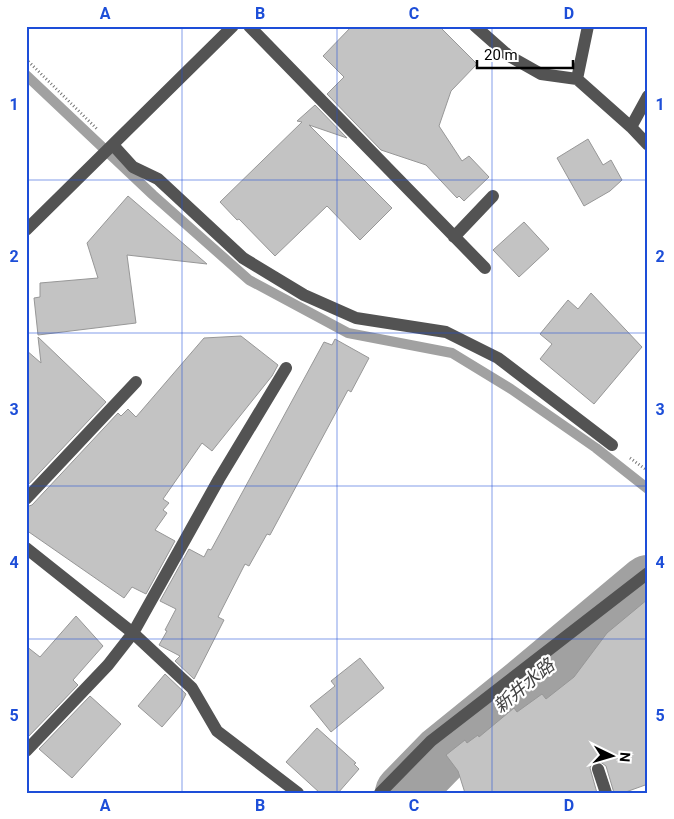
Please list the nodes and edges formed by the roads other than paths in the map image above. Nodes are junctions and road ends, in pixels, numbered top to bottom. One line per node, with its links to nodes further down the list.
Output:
1 (233, 26): 8 (street)
2 (249, 26): 12 (street)
3 (475, 26): 5 (street)
4 (588, 26): 5 (street)
5 (577, 79): 7 (street)
6 (648, 96): 7 (street)
7 (631, 127): 9 (street)
8 (113, 145): 11 (street); 16 (street)
9 (648, 145)
10 (493, 196): 12 (street)
11 (26, 230)
12 (454, 237): 13 (street)
13 (485, 268)
14 (286, 368): 20 (street)
15 (136, 382): 17 (street)
16 (612, 445)
17 (26, 498)
18 (26, 548): 20 (street)
19 (648, 573): 24 (street)
20 (133, 633): 21 (street); 23 (street)
21 (26, 751)
22 (598, 768): 25 (street)
23 (298, 793)
24 (380, 793)
25 (606, 793)

